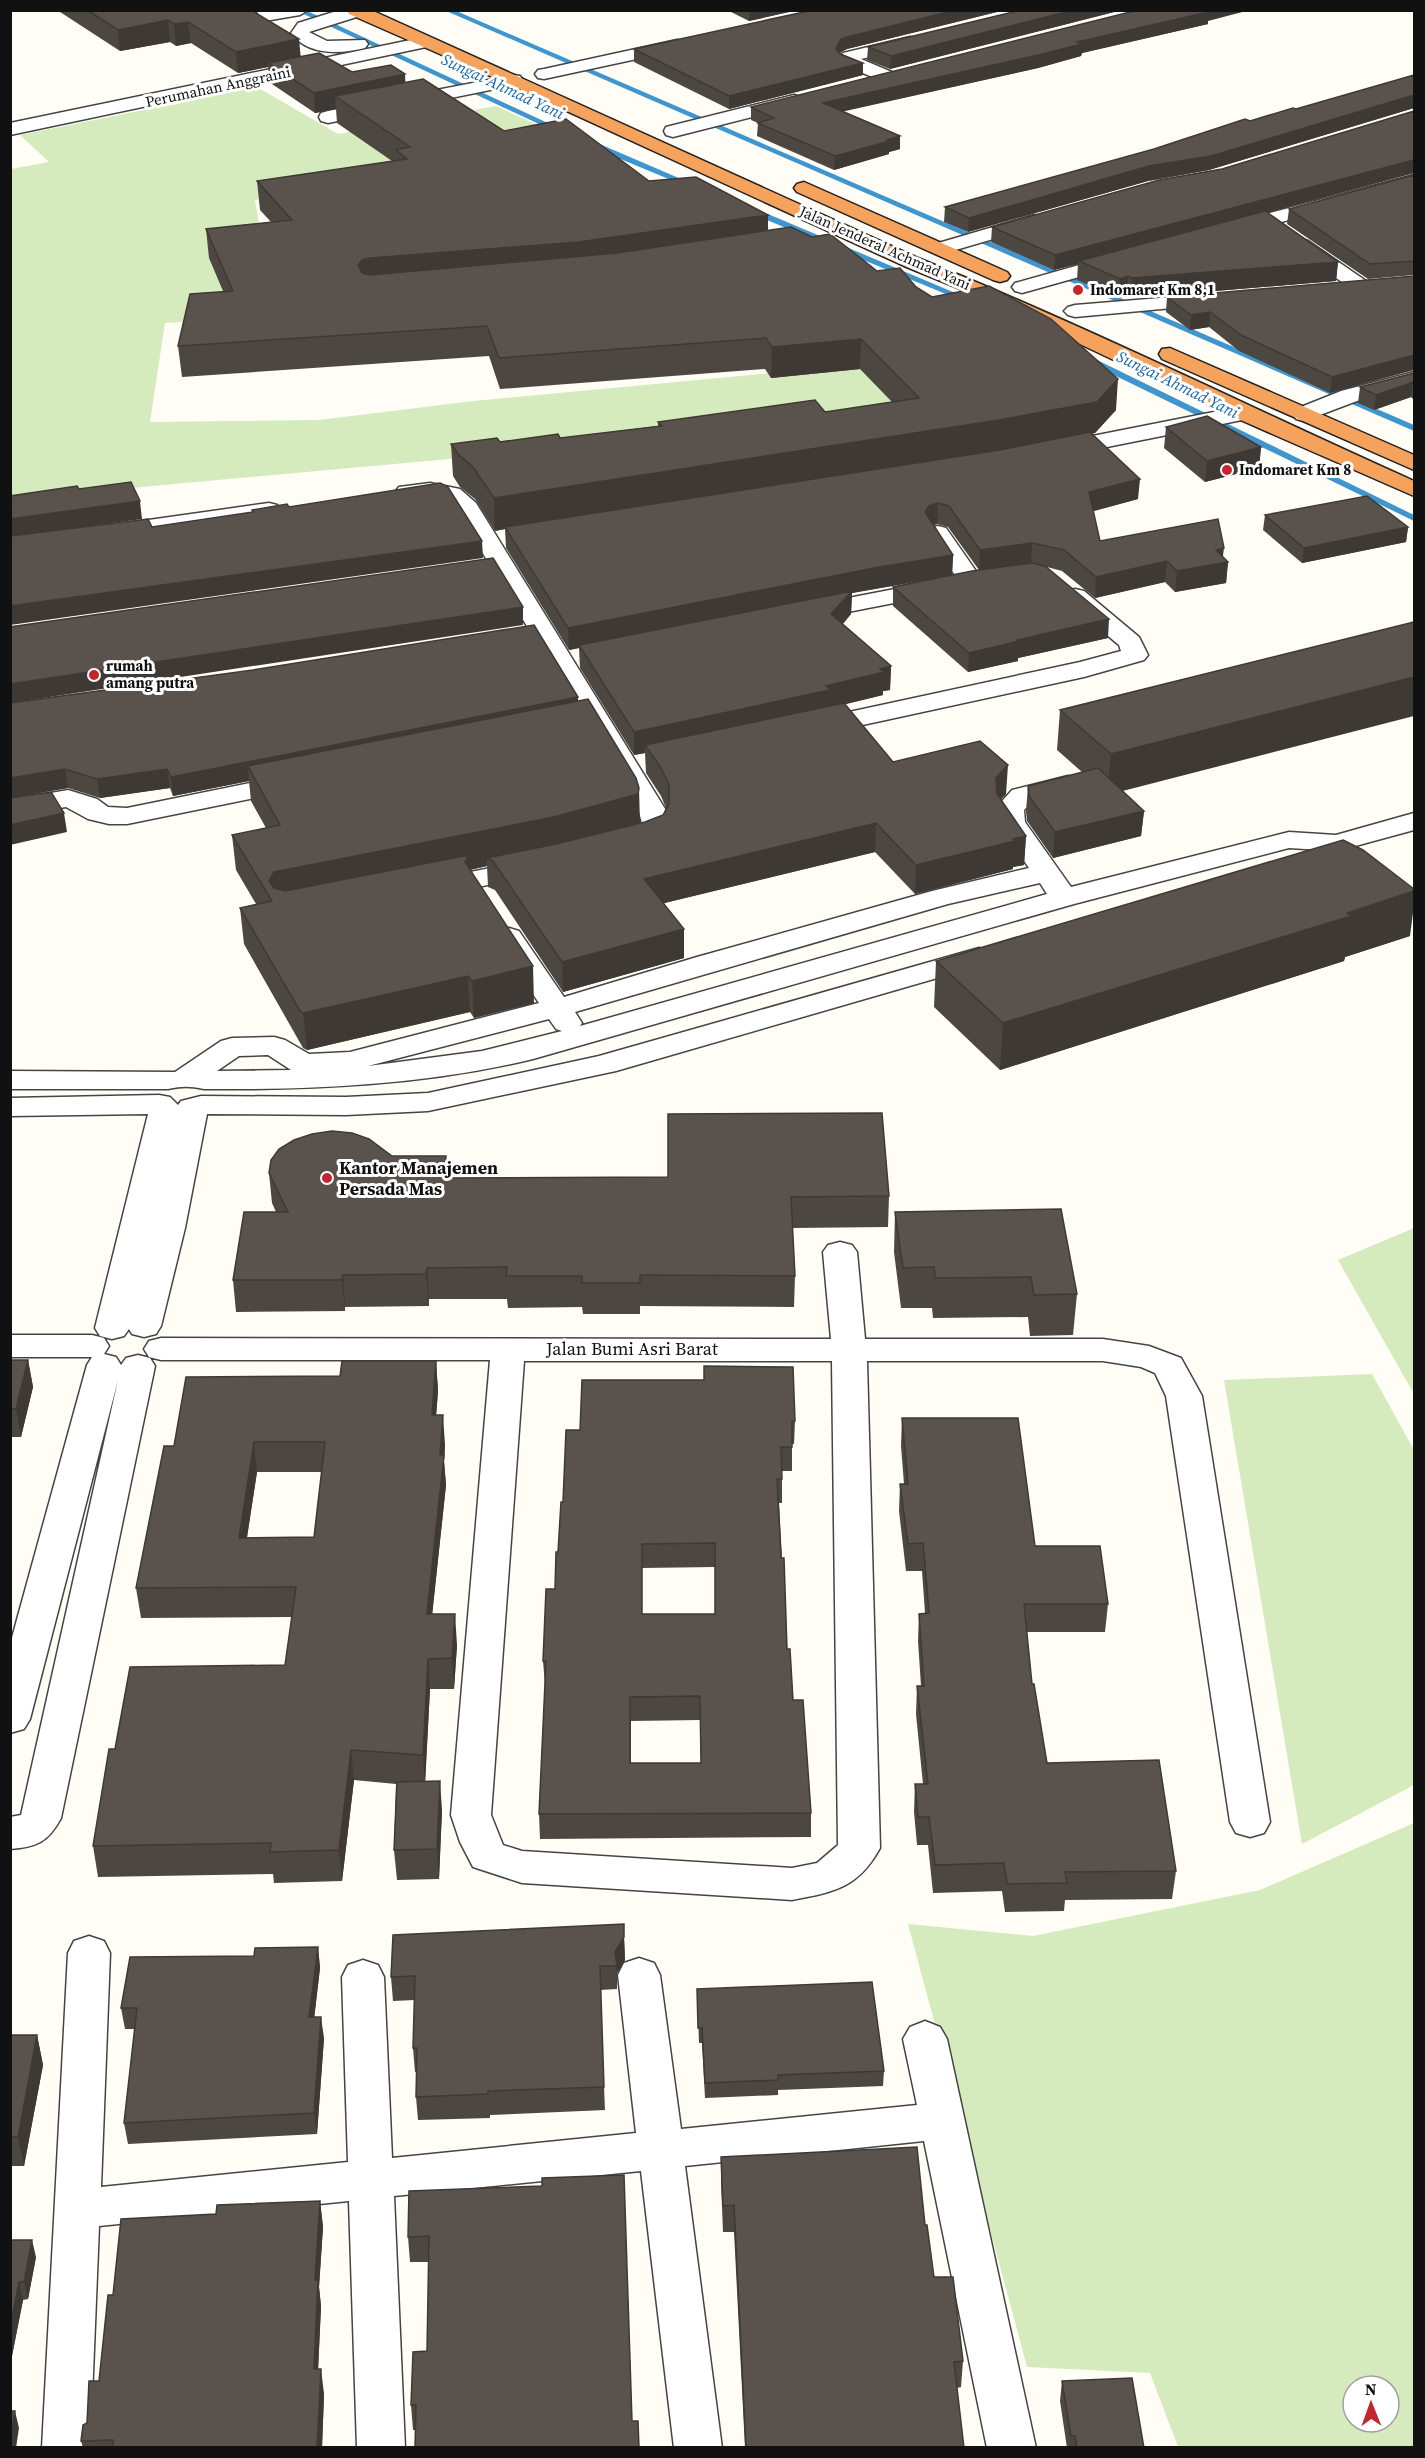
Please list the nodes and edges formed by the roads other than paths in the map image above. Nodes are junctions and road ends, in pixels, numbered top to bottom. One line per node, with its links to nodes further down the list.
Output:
1 (244, 10): 2 (street)
2 (300, 10)
3 (401, 10): 8 (highway)
4 (356, 11): 5 (highway, Jalan Jenderal Achmad Yani); 5 (street)
5 (417, 38): 9 (highway, Jalan Jenderal Achmad Yani); 13 (street, Perumahan Anggraini)
6 (924, 38): 10 (street)
7 (692, 42): 8 (street)
8 (544, 74): 14 (highway)
9 (514, 80): 12 (street); 20 (highway, Jalan Jenderal Achmad Yani)
10 (854, 86)
11 (809, 97): 14 (street)
12 (328, 117)
13 (10, 129)
14 (673, 131): 15 (highway)
15 (706, 145)
16 (781, 178): 23 (highway, Jalan Jenderal Achmad Yani)
17 (1414, 181): 19 (street)
18 (1052, 216): 23 (street)
19 (1265, 220): 21 (street); 27 (street)
20 (852, 234): 22 (street); 34 (highway, Jalan Jenderal Achmad Yani)
21 (1210, 235)
22 (817, 242)
23 (942, 248): 26 (highway, Jalan Jenderal Achmad Yani)
24 (1143, 253): 26 (street)
25 (1383, 285): 27 (street)
26 (1022, 287): 30 (highway, Jalan Jenderal Achmad Yani)
27 (1362, 287): 28 (street)
28 (1326, 290)
29 (1230, 299): 30 (street)
30 (1075, 312): 31 (highway, Jalan Jenderal Achmad Yani)
31 (1108, 326)
32 (1152, 346): 35 (highway)
33 (1414, 379): 35 (street)
34 (1244, 413): 36 (street); 38 (highway, Jalan Jenderal Achmad Yani)
35 (1304, 414): 37 (highway)
36 (1032, 455)
37 (1414, 463)
38 (1414, 489)
39 (391, 494): 50 (street)
40 (296, 507): 42 (street)
41 (938, 533): 44 (street)
42 (82, 536)
43 (1053, 578): 45 (street)
44 (783, 618)
45 (786, 734)
46 (315, 778): 48 (street)
47 (1068, 784): 52 (street)
48 (10, 808)
49 (1414, 821): 54 (street)
50 (602, 852)
51 (557, 863): 53 (street)
52 (1047, 873): 54 (street); 57 (street)
53 (401, 894)
54 (1064, 898): 58 (street)
55 (490, 907): 59 (street)
56 (1006, 950): 62 (street)
57 (707, 963): 58 (street); 59 (street)
58 (735, 992): 60 (street)
59 (555, 1007): 60 (street); 62 (street)
60 (578, 1036): 62 (street)
61 (10, 1080): 62 (street)
62 (182, 1095): 63 (street); 66 (street)
63 (10, 1107)
64 (840, 1252): 68 (street)
65 (10, 1346): 66 (street, Jalan Bumi Asri Barat)
66 (125, 1347): 67 (street, Jalan Bumi Asri Barat); 69 (street); 71 (street)
67 (508, 1349): 68 (street, Jalan Bumi Asri Barat); 68 (street)
68 (849, 1349): 70 (street, Jalan Bumi Asri Barat)
69 (10, 1719)
70 (1250, 1822)
71 (10, 1833)
72 (88, 1953): 79 (street)
73 (639, 1975): 77 (street)
74 (363, 1977): 78 (street)
75 (925, 2039): 76 (street)
76 (943, 2121): 77 (street); 83 (street)
77 (661, 2150): 78 (street); 82 (street)
78 (371, 2179): 79 (street); 81 (street)
79 (77, 2209): 80 (street)
80 (66, 2448)
81 (381, 2448)
82 (698, 2448)
83 (1012, 2448)

